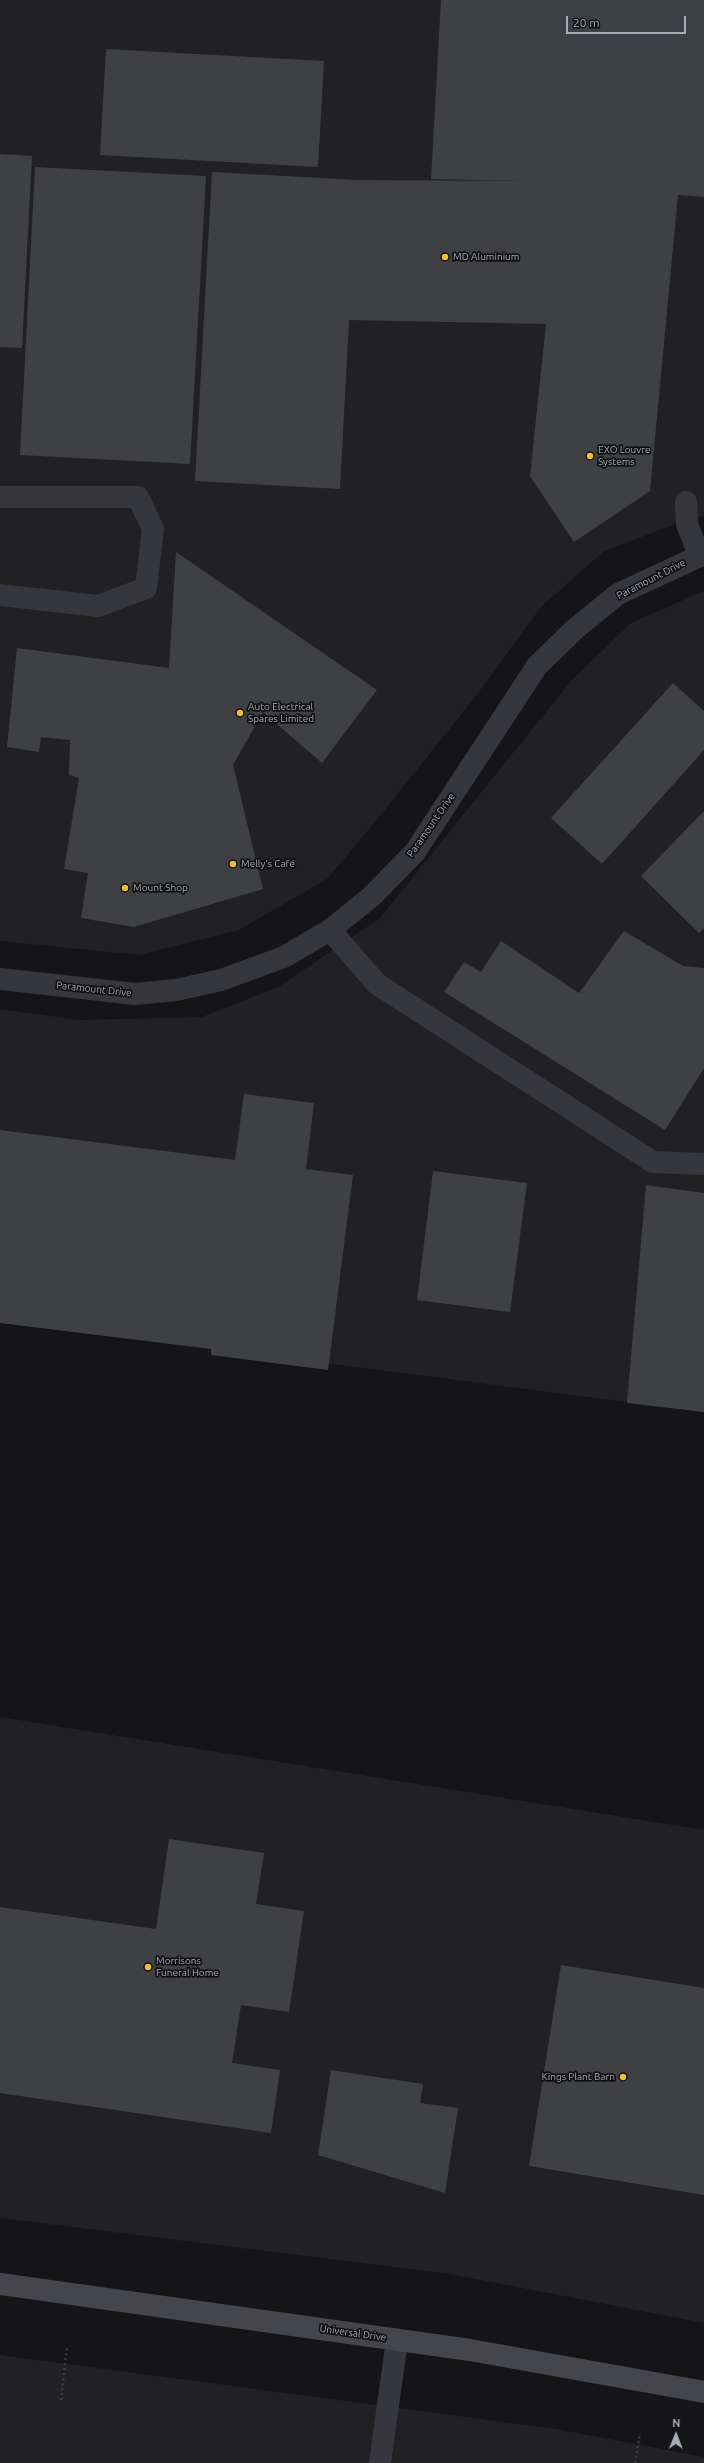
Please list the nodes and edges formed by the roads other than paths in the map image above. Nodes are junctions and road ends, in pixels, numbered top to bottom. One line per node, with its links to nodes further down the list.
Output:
1 (0, 497): 4 (street)
2 (686, 502): 3 (street)
3 (702, 554): 5 (street, Paramount Drive)
4 (0, 595)
5 (330, 930): 6 (street, Paramount Drive); 7 (street)
6 (0, 979)
7 (704, 1164)
8 (0, 2284): 9 (main road, Universal Drive)
9 (397, 2340): 10 (main road, Universal Drive); 11 (street)
10 (704, 2392)
11 (380, 2463)

